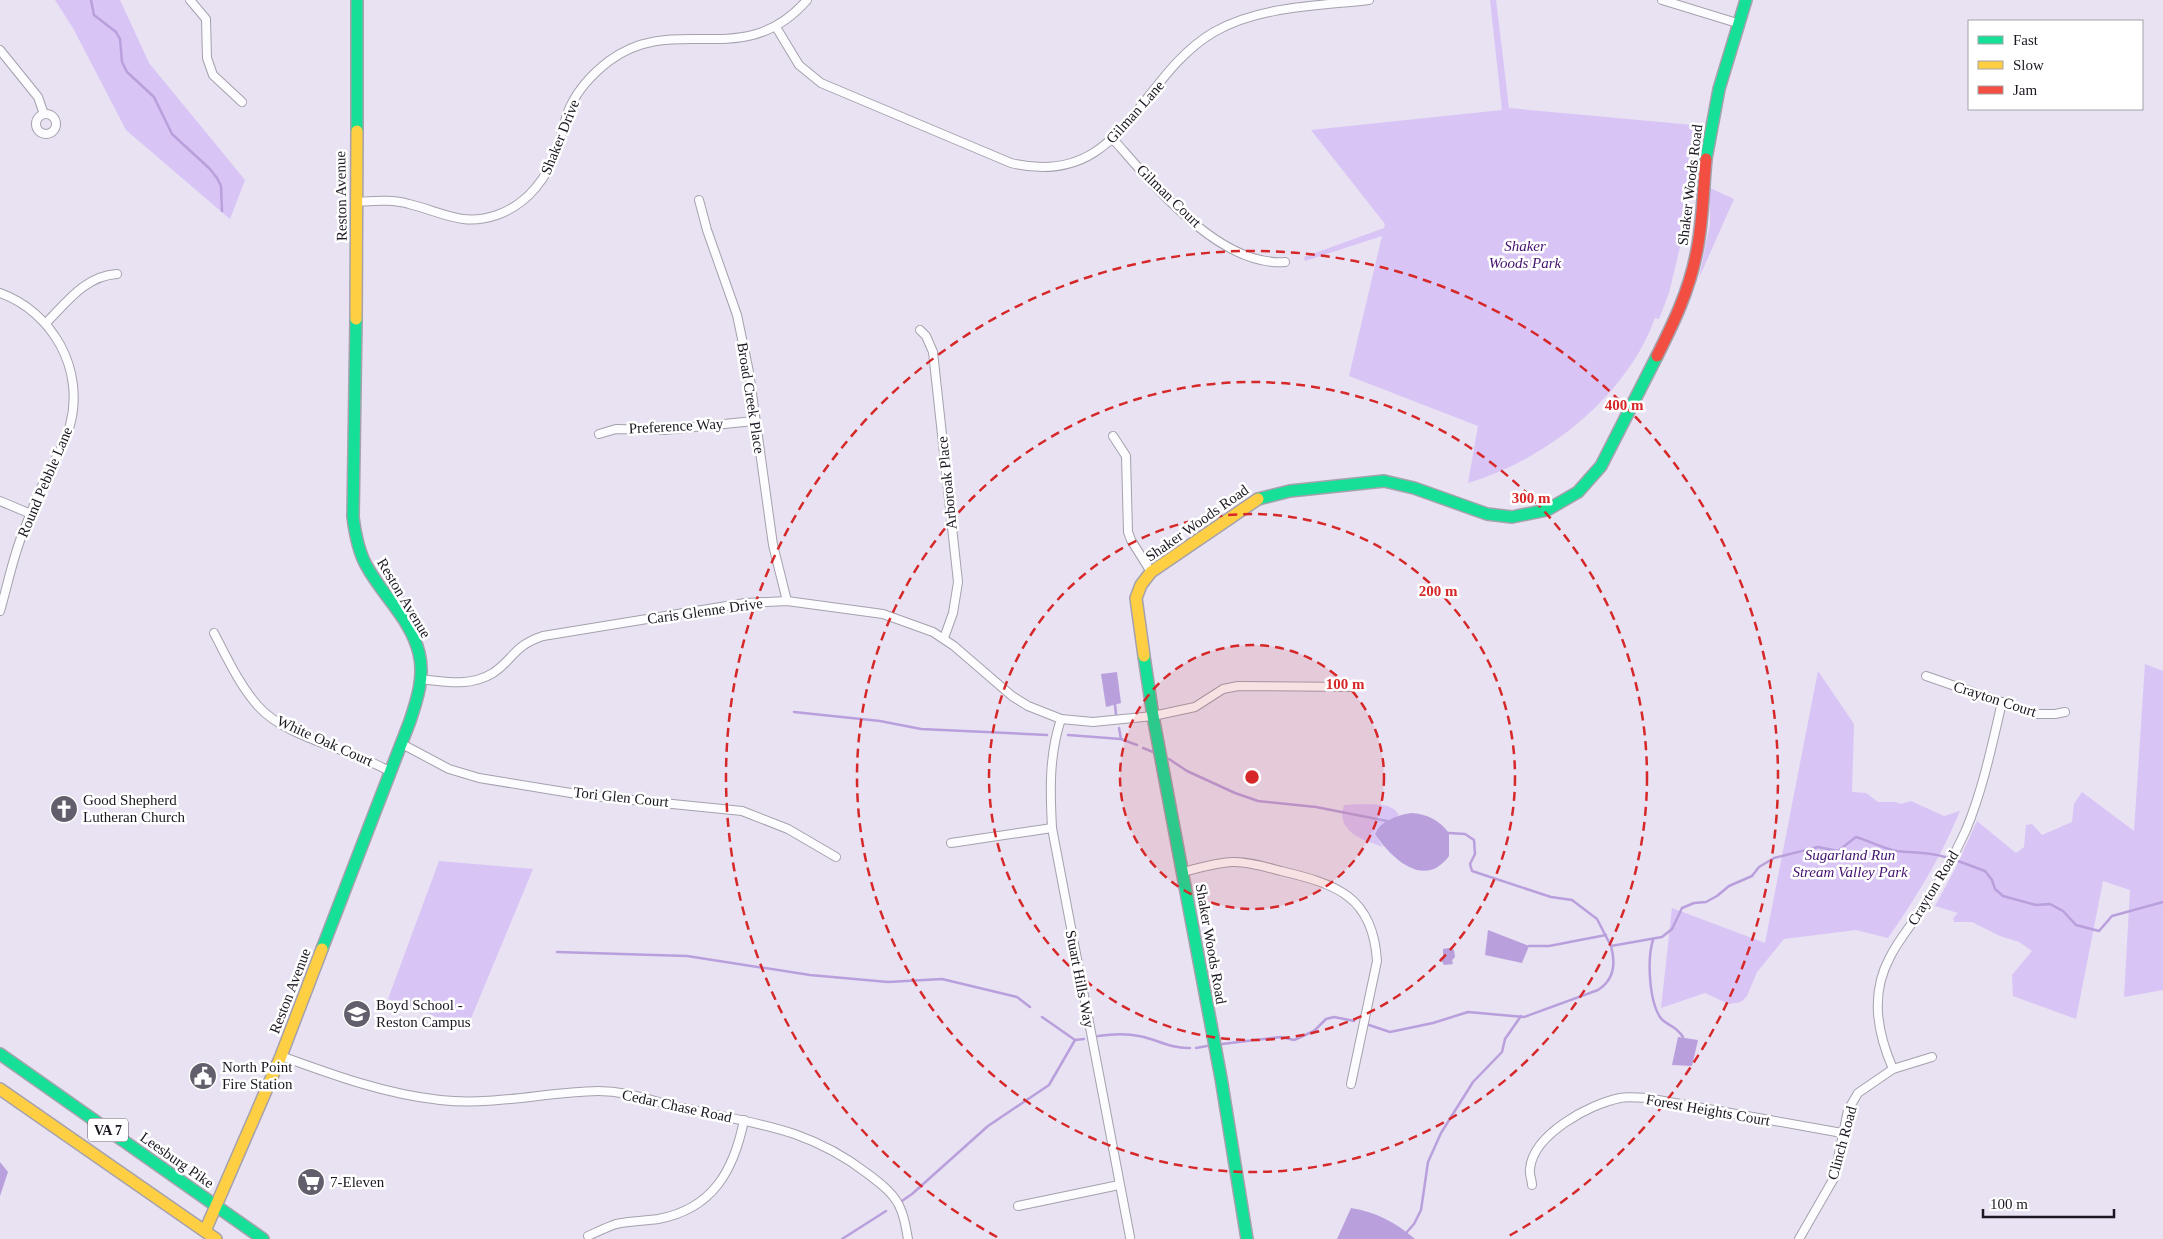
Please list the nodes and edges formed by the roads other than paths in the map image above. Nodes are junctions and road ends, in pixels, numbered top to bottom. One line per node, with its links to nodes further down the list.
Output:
1 (190, 0): 10 (street)
2 (357, 0): 14 (main road, Reston Avenue)
3 (807, 0): 8 (street, Shaker Drive)
4 (1369, 0): 12 (street, Gilman Lane)
5 (1662, 0): 7 (street)
6 (1746, 0): 7 (main road, Shaker Woods Road)
7 (1737, 23): 25 (main road, Shaker Woods Road)
8 (776, 27): 12 (street, Gilman Lane); 14 (street, Shaker Drive)
9 (0, 50): 11 (street)
10 (242, 102)
11 (44, 114)
12 (1113, 139): 15 (street, Gilman Court)
13 (699, 200): 20 (street, Broad Creek Place)
14 (357, 202): 31 (main road, Reston Avenue)
15 (1285, 262)
16 (117, 274): 18 (street)
17 (0, 293): 18 (street, Round Pebble Lane)
18 (46, 323): 24 (street, Round Pebble Lane)
19 (920, 330): 29 (street, Arboroak Place)
20 (754, 421): 21 (street, Preference Way); 26 (street, Broad Creek Place)
21 (599, 434)
22 (1113, 436): 25 (street)
23 (0, 501): 24 (street)
24 (31, 514): 27 (street, Round Pebble Lane)
25 (1151, 572): 35 (main road, Shaker Woods Road)
26 (787, 601): 29 (street, Caris Glenne Drive); 31 (street, Caris Glenne Drive)
27 (0, 611)
28 (214, 634): 38 (street, White Oak Court)
29 (944, 638): 36 (street, Caris Glenne Drive)
30 (1926, 676): 33 (street, Crayton Court)
31 (421, 679): 37 (main road, Reston Avenue)
32 (1353, 687): 35 (street, Caris Glenne Drive)
33 (2002, 702): 34 (street, Crayton Court); 46 (street, Crayton Road)
34 (2065, 712)
35 (1152, 716): 36 (street, Caris Glenne Drive); 42 (main road, Shaker Woods Road)
36 (1061, 719): 39 (street, Stuart Hills Way)
37 (402, 744): 38 (main road, Reston Avenue); 41 (street, Tori Glen Court)
38 (389, 771): 44 (main road, Reston Avenue)
39 (1052, 828): 40 (street); 51 (street, Stuart Hills Way)
40 (951, 843)
41 (836, 857)
42 (1183, 872): 47 (street); 61 (main road, Shaker Woods Road)
43 (0, 1054): 53 (main road, Leesburg Pike / VA 7)
44 (281, 1056): 49 (street, Cedar Chase Road); 53 (main road, Reston Avenue)
45 (1932, 1057): 46 (street, Clinch Road)
46 (1893, 1069): 50 (street, Clinch Road)
47 (1351, 1084)
48 (0, 1089): 55 (main road, VA 7)
49 (744, 1120): 56 (street); 60 (street, Cedar Chase Road)
50 (1842, 1134): 52 (street, Forest Heights Court); 62 (street, Clinch Road)
51 (1119, 1185): 54 (street); 57 (street, Stuart Hills Way)
52 (1532, 1185)
53 (215, 1206): 55 (main road, Reston Avenue); 59 (main road, Leesburg Pike / VA 7)
54 (1018, 1206)
55 (205, 1232): 58 (main road, VA 7)
56 (588, 1236)
57 (1130, 1237)
58 (216, 1239)
59 (262, 1239)
60 (908, 1239)
61 (1247, 1239)
62 (1799, 1239)

